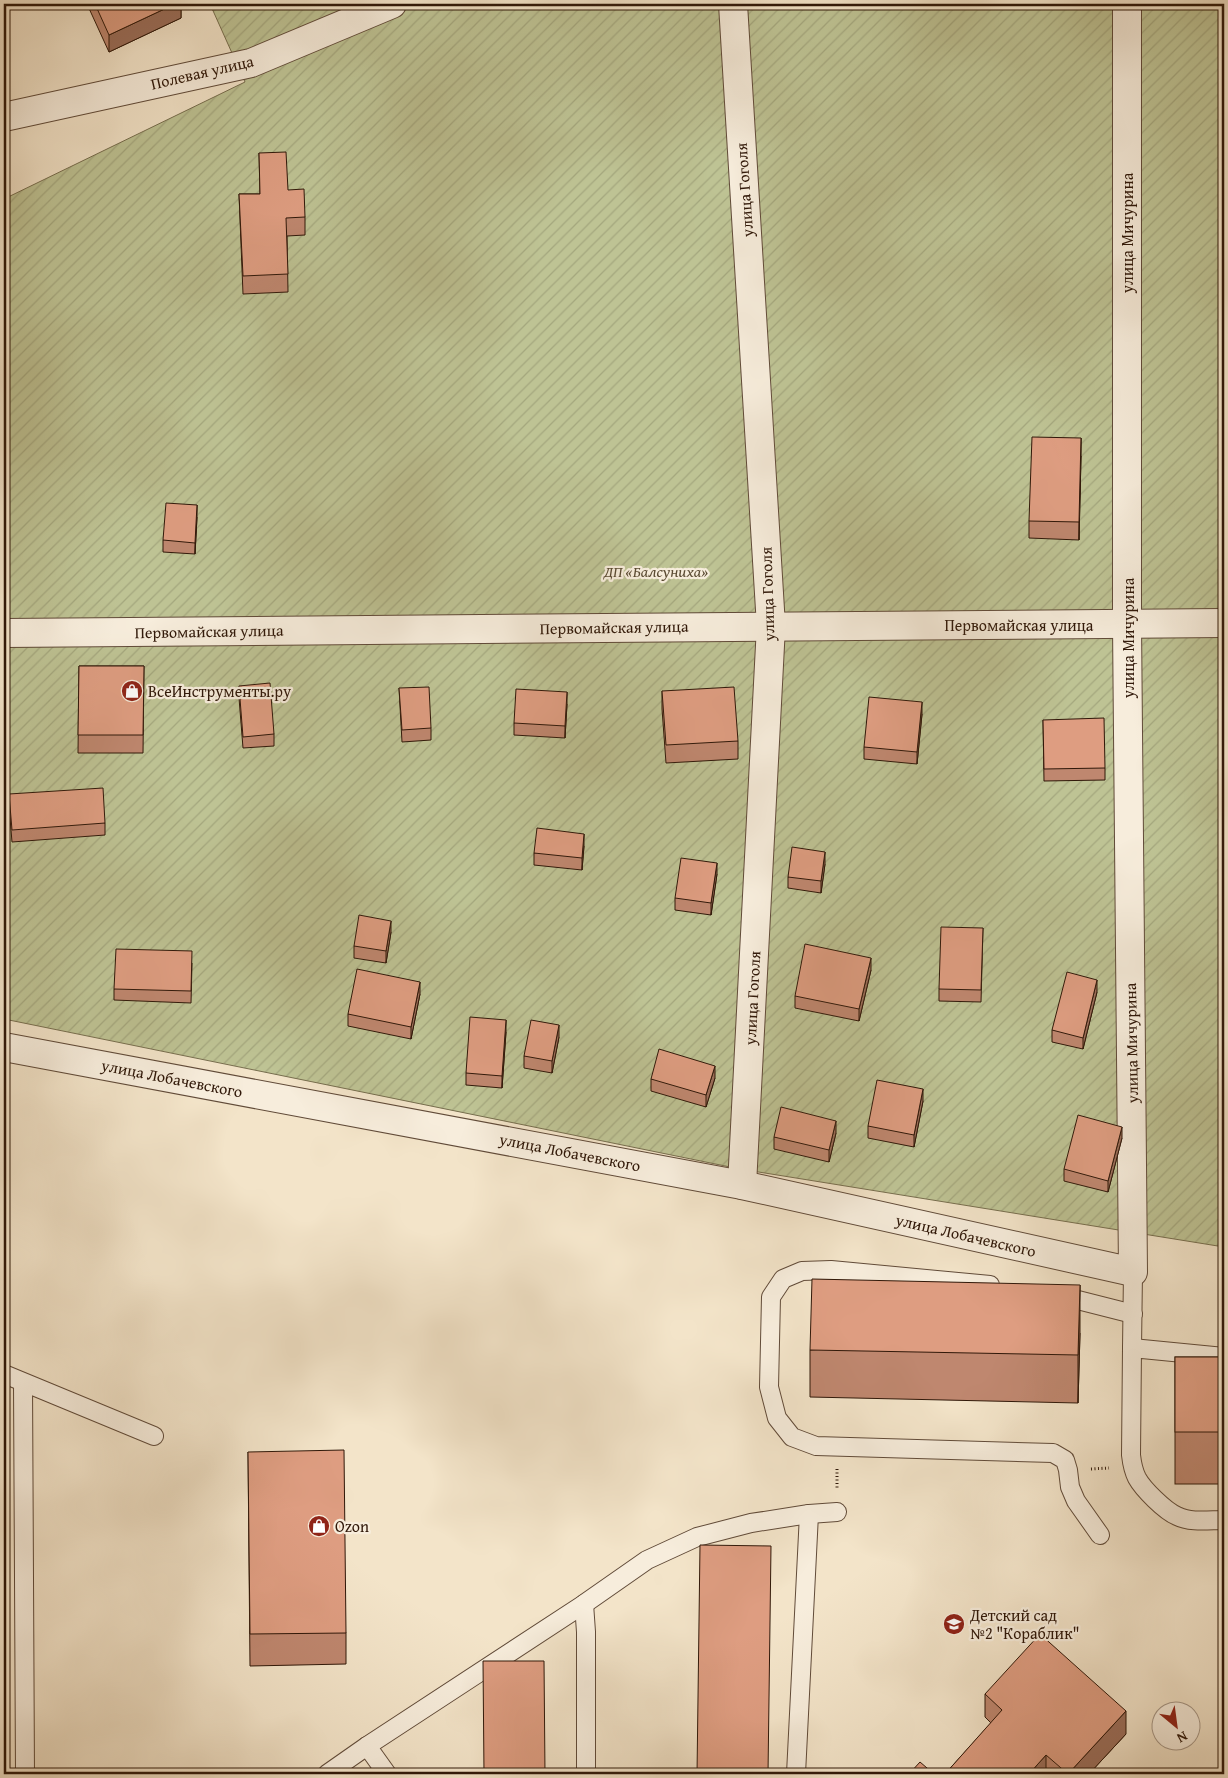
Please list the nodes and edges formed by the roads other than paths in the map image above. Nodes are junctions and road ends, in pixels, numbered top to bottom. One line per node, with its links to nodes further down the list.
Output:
1 (392, 4): 4 (street, Полевая улица)
2 (732, 4): 7 (street, улица Гоголя)
3 (1127, 4): 6 (street, улица Мичурина)
4 (4, 117)
5 (1224, 623): 6 (street, Первомайская улица)
6 (1127, 624): 7 (street, Первомайская улица); 11 (street, улица Мичурина)
7 (771, 626): 8 (street, Первомайская улица); 10 (street, улица Гоголя)
8 (4, 633)
9 (4, 1047): 10 (street, улица Лобачевского)
10 (742, 1185): 11 (street, улица Лобачевского)
11 (1133, 1272): 14 (lane)
12 (1008, 1286): 23 (lane)
13 (1038, 1289): 14 (lane)
14 (1132, 1314): 15 (lane)
15 (1132, 1348): 16 (lane); 22 (lane)
16 (1224, 1356)
17 (4, 1374): 18 (lane)
18 (23, 1382): 19 (lane); 26 (lane)
19 (154, 1436)
20 (837, 1512): 21 (lane)
21 (809, 1514): 24 (lane); 30 (lane)
22 (1224, 1520)
23 (1100, 1535)
24 (584, 1604): 25 (lane); 29 (lane)
25 (367, 1746): 27 (lane); 28 (lane)
26 (25, 1774)
27 (327, 1774)
28 (387, 1774)
29 (586, 1774)
30 (796, 1774)

